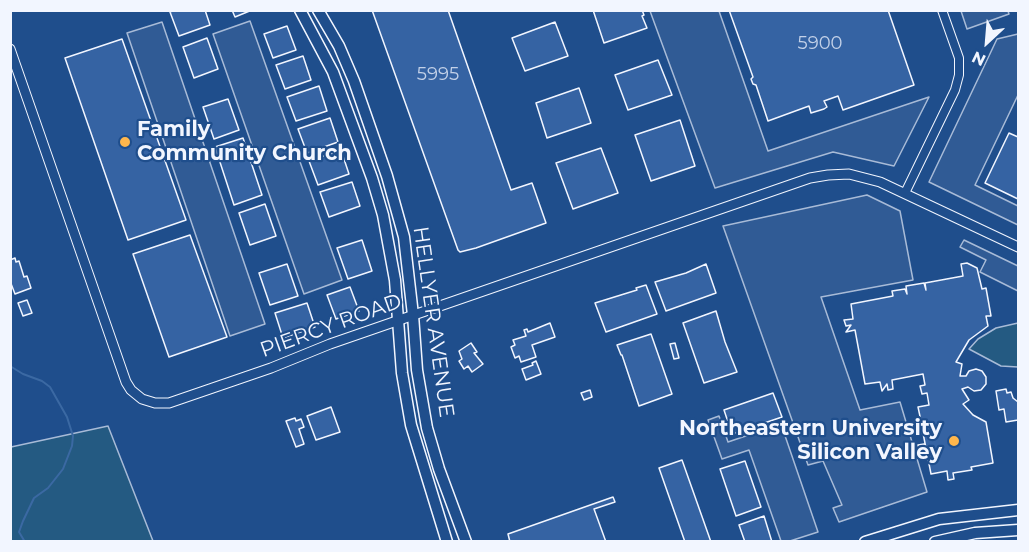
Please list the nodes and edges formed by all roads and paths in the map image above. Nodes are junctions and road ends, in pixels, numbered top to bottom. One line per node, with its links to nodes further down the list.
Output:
1 (300, 10): 8 (main road, HELLYER AVENUE)
2 (318, 10): 7 (main road, HELLYER AVENUE)
3 (942, 10): 5 (street)
4 (10, 49): 8 (street, PIERCY ROAD)
5 (905, 193): 6 (street, PIERCY ROAD); 7 (street, PIERCY ROAD)
6 (1018, 247)
7 (413, 315): 8 (street, PIERCY ROAD); 12 (main road, HELLYER AVENUE)
8 (398, 320): 11 (main road, HELLYER AVENUE)
9 (1018, 510): 13 (main road)
10 (1018, 530): 14 (main road)
11 (447, 542)
12 (466, 542)
13 (865, 542)
14 (934, 542)

